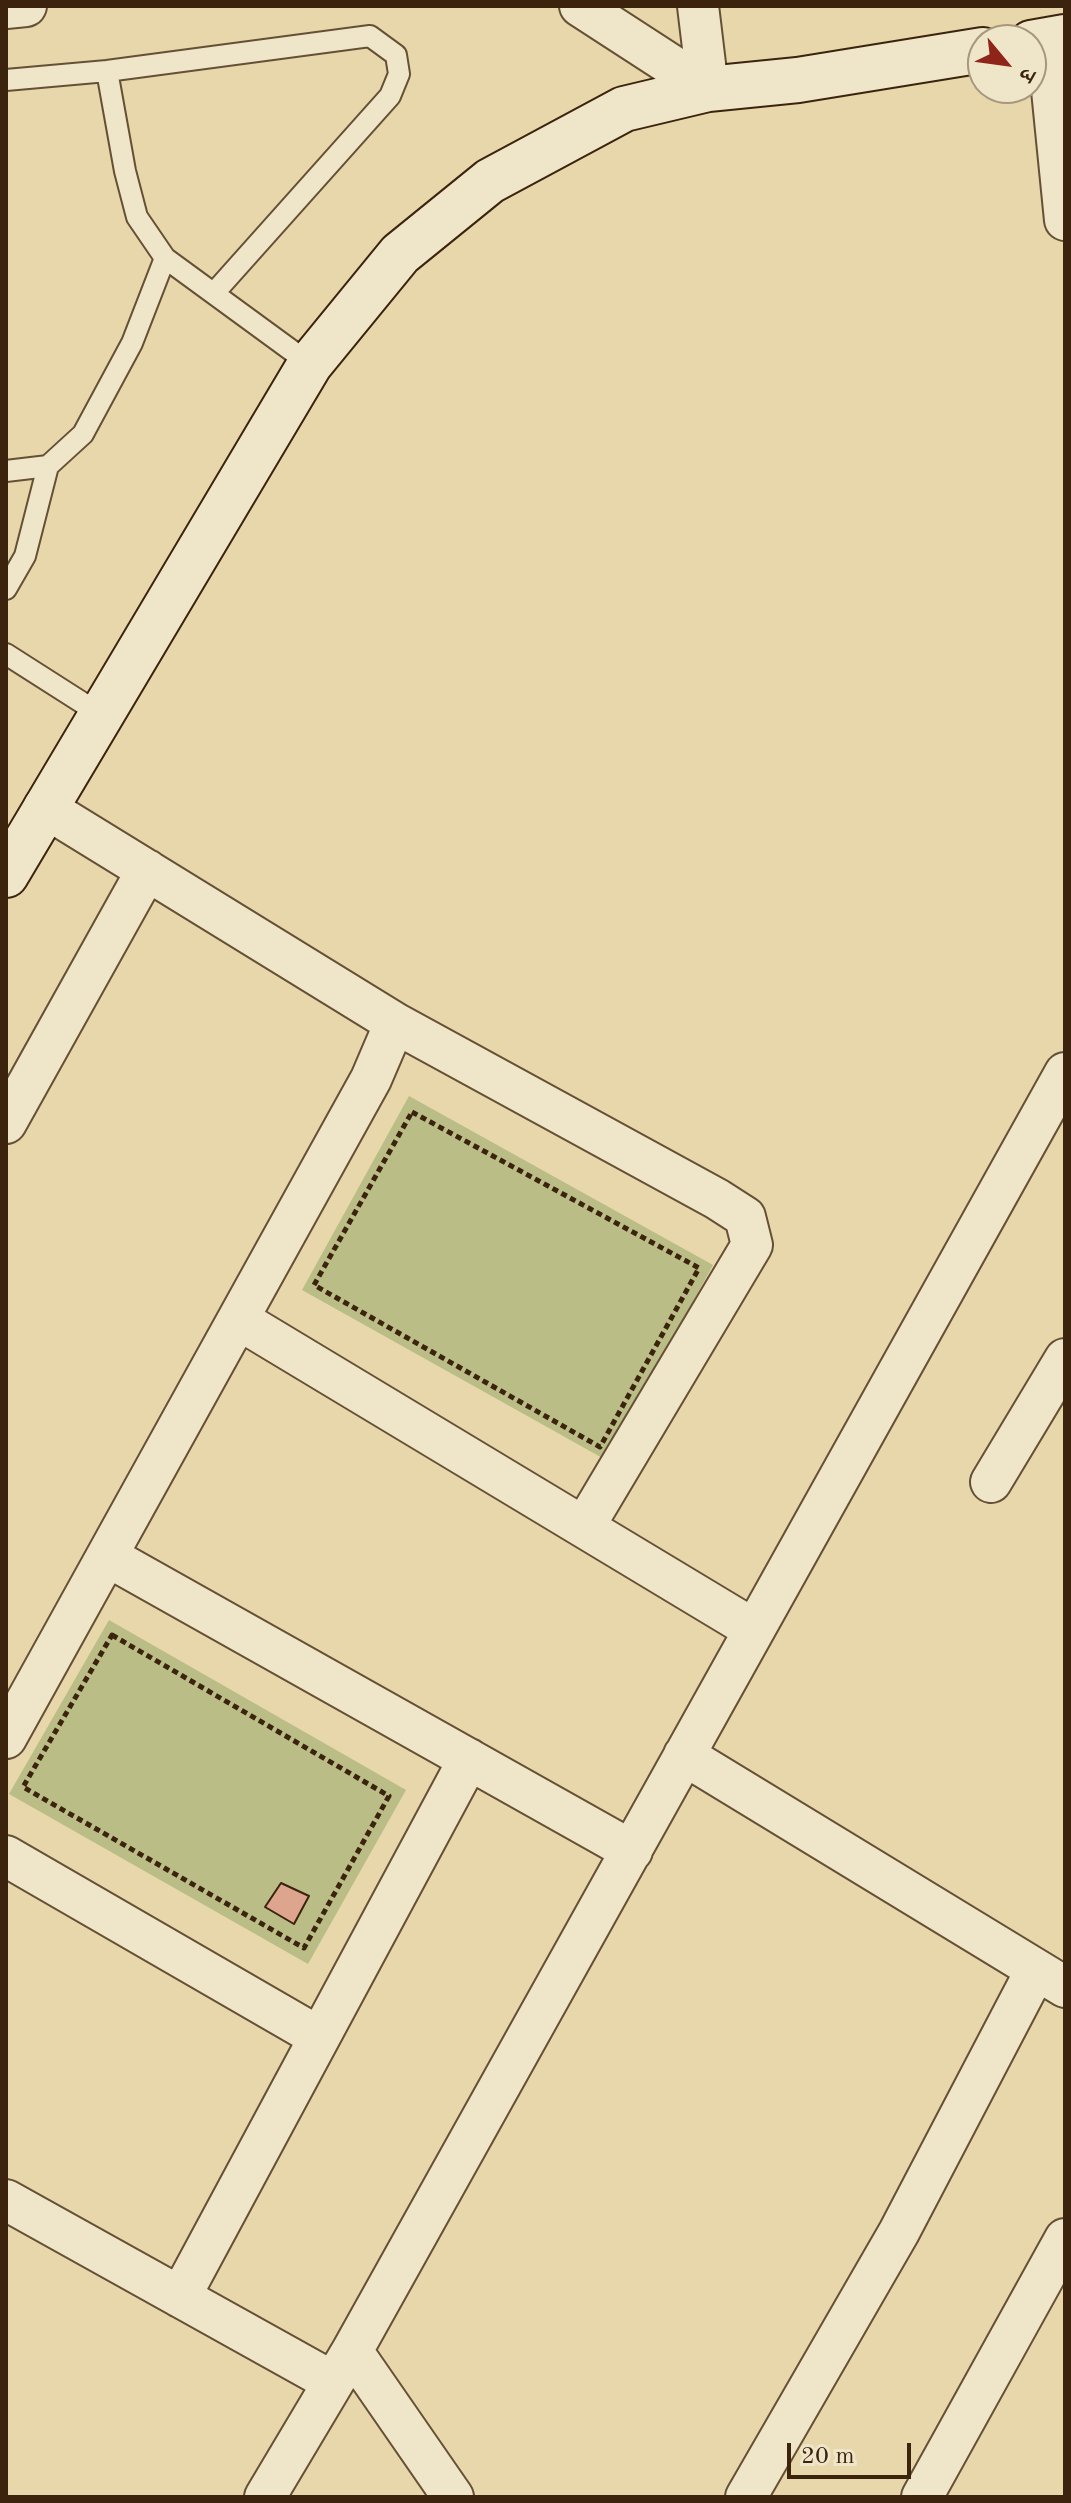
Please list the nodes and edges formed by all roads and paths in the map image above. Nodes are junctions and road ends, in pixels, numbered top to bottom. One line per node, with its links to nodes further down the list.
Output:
1 (26, 6): 4 (street)
2 (580, 6): 9 (street)
3 (698, 6): 9 (street)
4 (6, 8)
5 (1048, 40): 10 (street)
6 (967, 53): 9 (street)
7 (107, 71): 8 (lane); 11 (lane); 12 (lane)
8 (6, 80)
9 (708, 89): 13 (street)
10 (1064, 199)
11 (165, 258): 12 (lane); 14 (lane)
12 (214, 293): 13 (lane)
13 (310, 364): 18 (street)
14 (48, 466): 15 (lane); 16 (lane)
15 (6, 471)
16 (6, 589)
17 (6, 654): 18 (lane)
18 (100, 714): 19 (street)
19 (44, 807): 20 (street); 21 (street)
20 (147, 870): 22 (street); 24 (street)
21 (6, 875)
22 (395, 1023): 26 (street); 29 (street)
23 (1065, 1073): 31 (street)
24 (6, 1123)
25 (699, 1268): 25 (path)
26 (238, 1319): 29 (street); 30 (street)
27 (1065, 1359): 28 (street)
28 (991, 1482)
29 (584, 1527): 31 (street)
30 (107, 1556): 32 (street); 34 (street)
31 (753, 1629): 33 (street)
32 (6, 1738)
33 (684, 1755): 36 (street); 38 (street)
34 (469, 1759): 36 (street); 39 (street)
35 (389, 1796): 35 (path)
36 (632, 1851): 43 (street)
37 (6, 1856): 39 (street)
38 (1051, 1978): 46 (street)
39 (319, 2037): 42 (street)
40 (6, 2200): 42 (street)
41 (1065, 2239): 47 (street)
42 (180, 2297): 43 (street)
43 (342, 2366): 44 (street); 45 (street)
44 (265, 2497)
45 (453, 2497)
46 (746, 2497)
47 (922, 2497)

